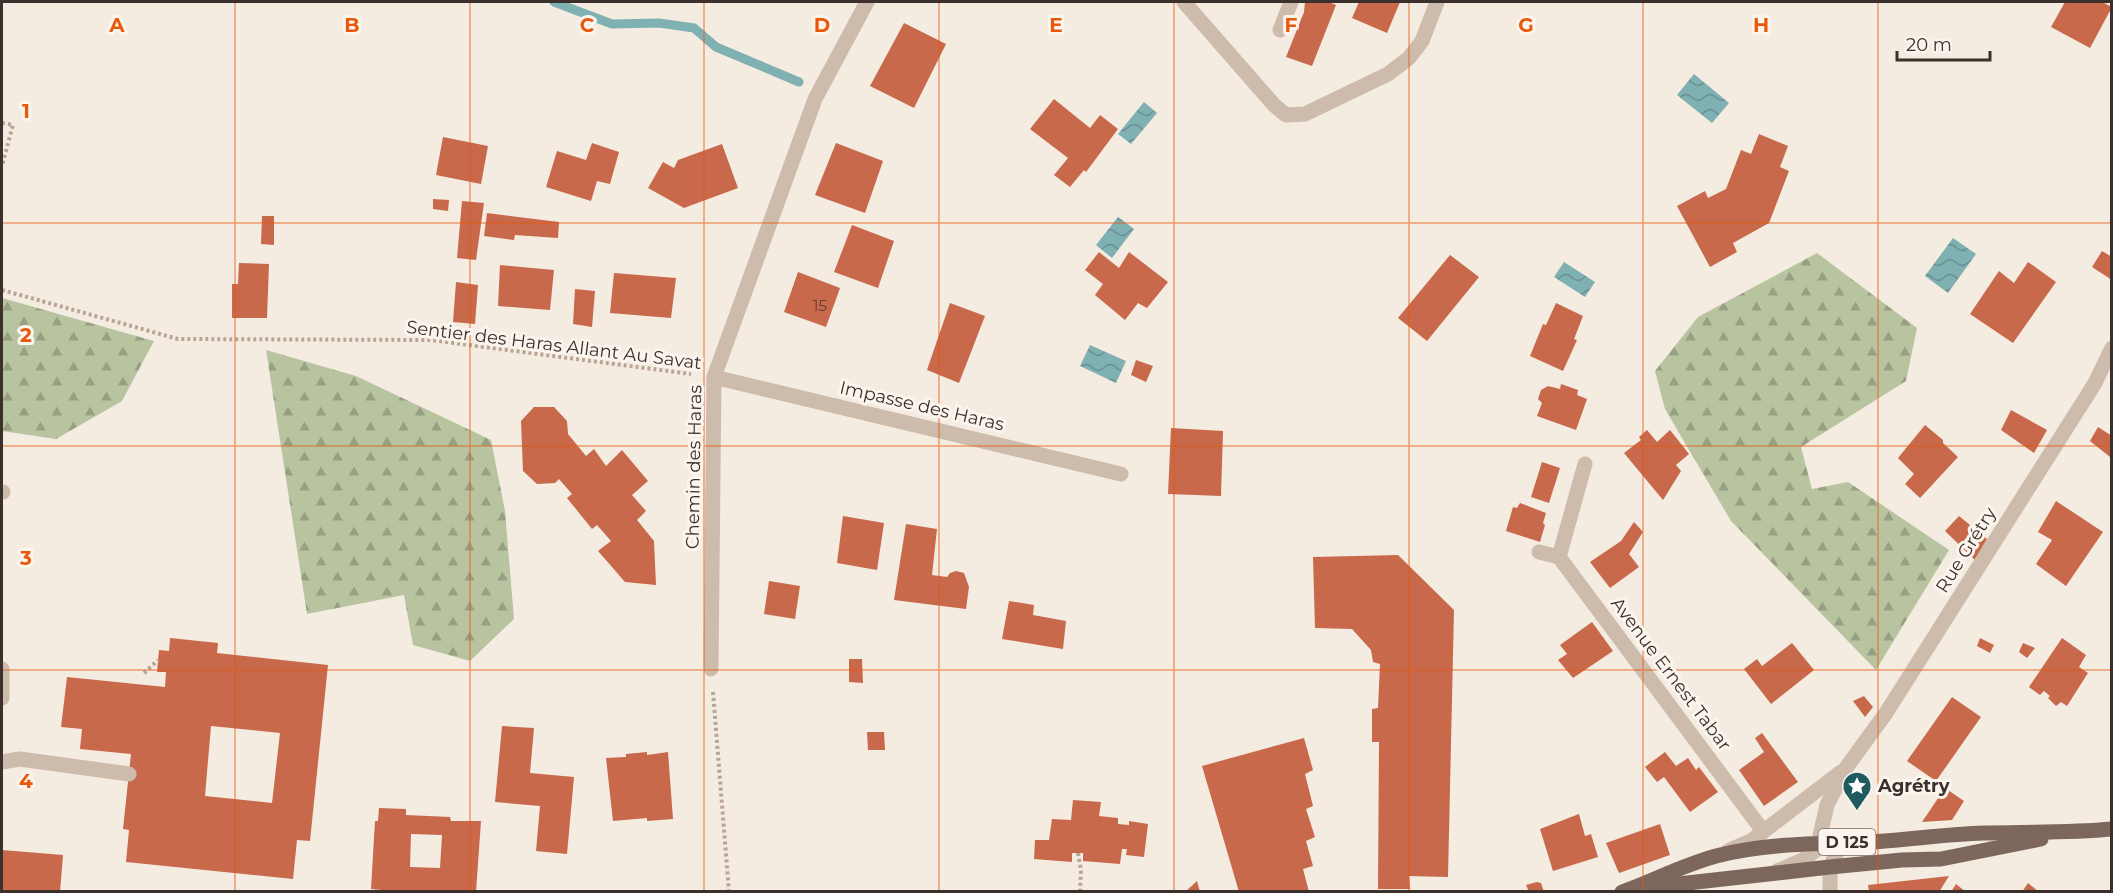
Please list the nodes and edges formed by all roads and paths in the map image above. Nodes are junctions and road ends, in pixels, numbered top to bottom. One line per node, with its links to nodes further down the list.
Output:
1 (867, 2): 10 (street, Chemin des Haras)
2 (1184, 2): 4 (street)
3 (1291, 2): 5 (street)
4 (1437, 2)
5 (1280, 30)
6 (2, 123): 7 (path)
7 (2, 166)
8 (2, 290): 10 (path, Sentier des Haras Allant Au Savat)
9 (2112, 348): 21 (street, Rue Grétry)
10 (714, 377): 12 (street, Impasse des Haras); 17 (street, Chemin des Haras)
11 (1585, 464): 14 (street)
12 (1121, 474)
13 (1539, 552): 14 (street)
14 (1559, 557): 24 (street, Avenue Ernest Tabar)
15 (158, 660): 18 (path)
16 (2, 669): 19 (street)
17 (711, 669): 33 (path)
18 (144, 673)
19 (2, 698)
20 (2, 762): 22 (street)
21 (1846, 768): 24 (street, Rue Grétry); 27 (street, Rue Grétry)
22 (129, 774)
23 (2112, 829): 25 (main road, D 125)
24 (1763, 831): 29 (street, Rue Grétry)
25 (2075, 832): 26 (main road, D 125); 30 (main road, D 125)
26 (1842, 842): 27 (main road, D 125); 30 (street)
27 (1820, 843): 29 (main road, D 125); 31 (street)
28 (1078, 853): 34 (path)
29 (1717, 856): 32 (main road, D 125)
30 (1830, 867): 31 (main road, D 125); 36 (street)
31 (1773, 873): 32 (main road, D 125)
32 (1667, 883): 35 (main road, D 125)
33 (729, 891)
34 (1080, 891)
35 (1623, 891)
36 (1830, 891)

